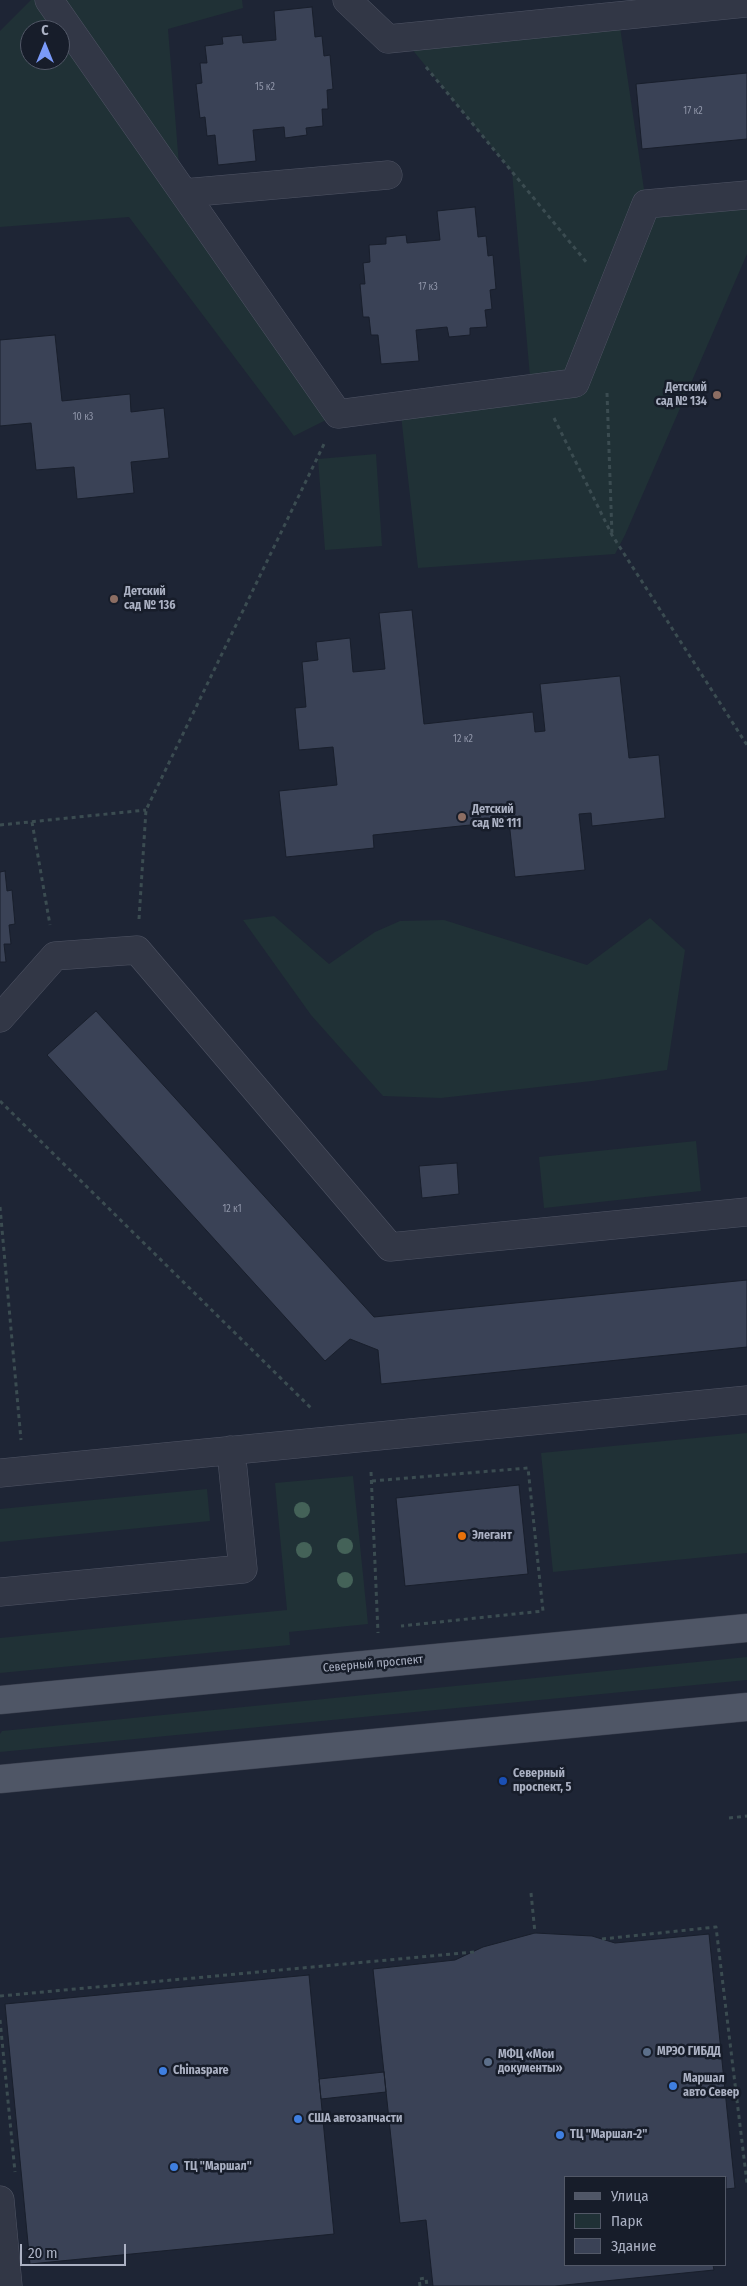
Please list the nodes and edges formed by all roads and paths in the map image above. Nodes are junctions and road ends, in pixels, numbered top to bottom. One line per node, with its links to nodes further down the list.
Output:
1 (49, 0): 6 (street)
2 (347, 0): 4 (street)
3 (747, 3): 4 (street)
4 (402, 38): 8 (path)
5 (388, 175): 6 (street)
6 (184, 193): 11 (street)
7 (747, 195): 8 (street)
8 (604, 310): 9 (street)
9 (538, 387): 11 (street); 12 (path)
10 (607, 388): 12 (path)
11 (338, 414): 14 (path)
12 (612, 534): 13 (path)
13 (747, 744)
14 (146, 810): 15 (path); 17 (path)
15 (32, 822): 16 (path); 18 (path)
16 (0, 825)
17 (137, 950): 18 (street); 22 (street)
18 (55, 956): 19 (street)
19 (0, 1018)
20 (0, 1101): 24 (path)
21 (0, 1207): 26 (path)
22 (747, 1212)
23 (747, 1400): 25 (street)
24 (314, 1410)
25 (231, 1450): 26 (street); 29 (street)
26 (12, 1471)
27 (371, 1472): 28 (path)
28 (372, 1481): 30 (path); 33 (path)
29 (0, 1592)
30 (398, 1627)
31 (388, 1628): 33 (path)
32 (747, 1628): 35 (main road, Северный проспект)
33 (378, 1629): 34 (path)
34 (379, 1636)
35 (0, 1700)
36 (747, 1706): 37 (main road)
37 (0, 1779)
38 (747, 1816): 39 (path)
39 (729, 1818)
40 (531, 1893): 41 (path)
41 (535, 1933)
42 (602, 1939): 47 (path)
43 (474, 1952): 44 (path)
44 (0, 1996)
45 (0, 2020): 46 (path)
46 (15, 2175)
47 (747, 2183)
48 (0, 2200): 49 (street)
49 (8, 2286)
50 (420, 2286): 51 (path)
51 (427, 2286)

